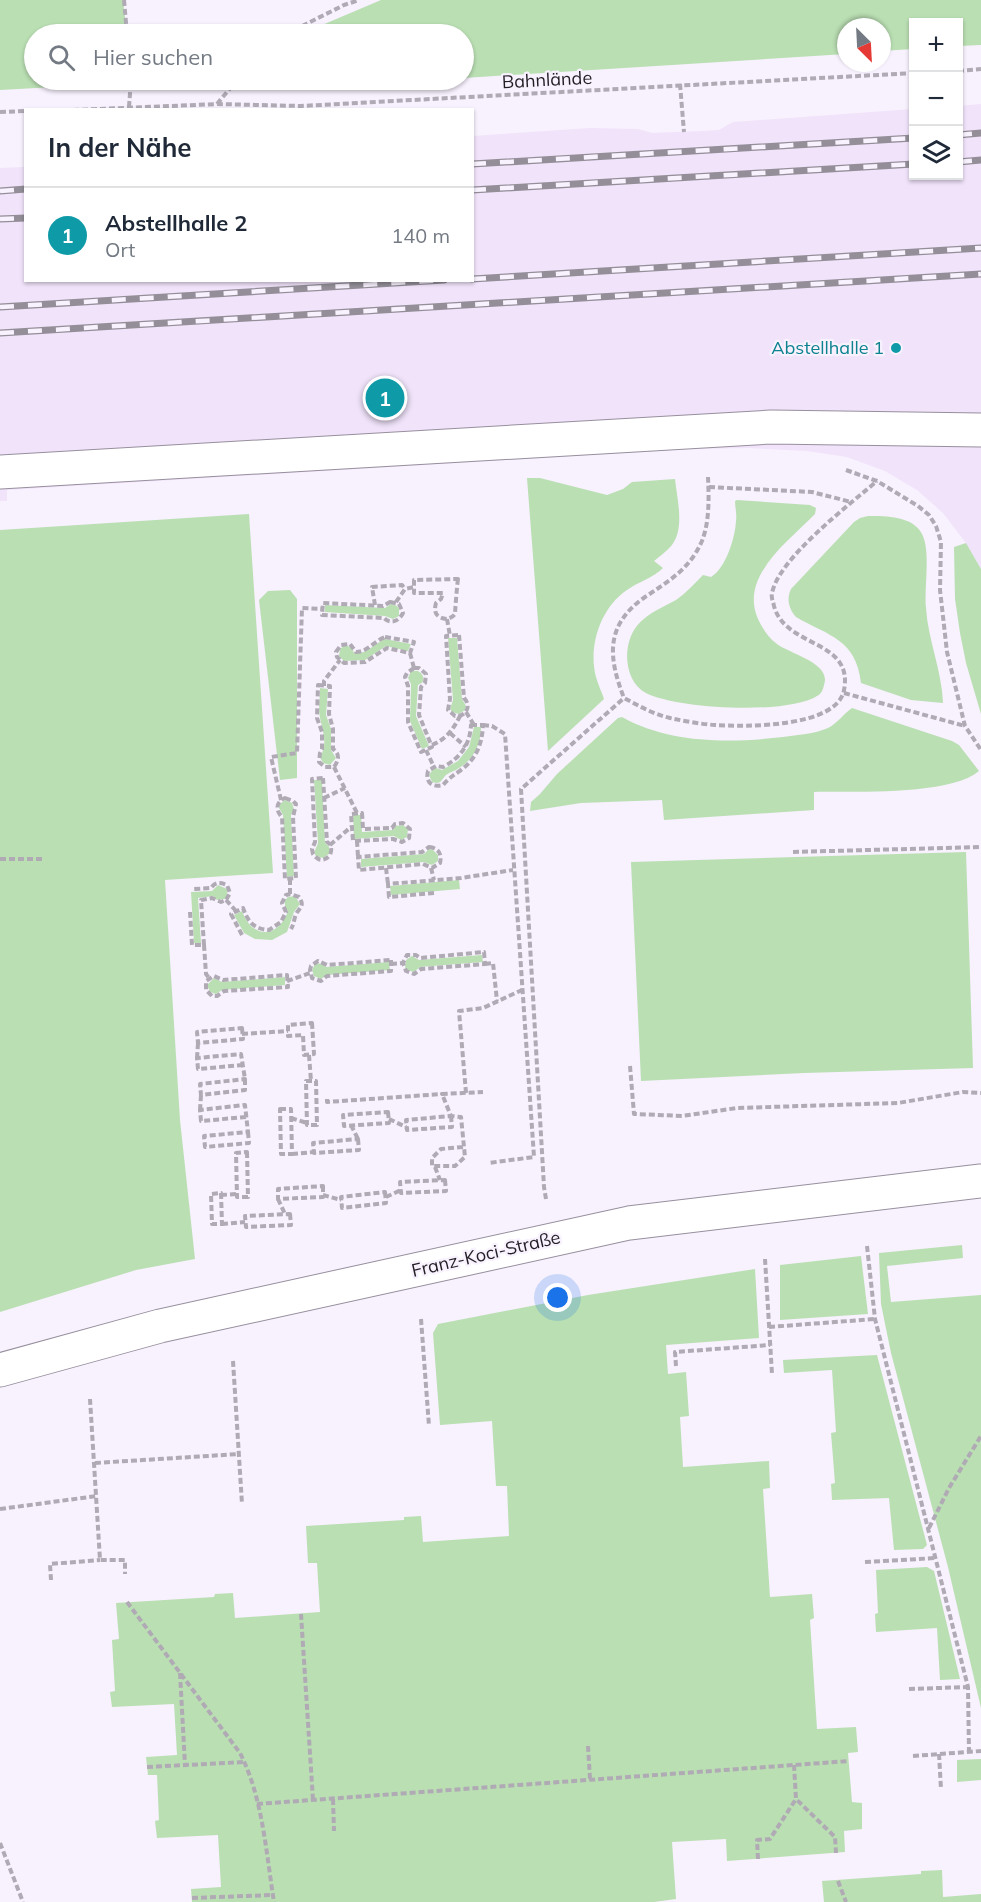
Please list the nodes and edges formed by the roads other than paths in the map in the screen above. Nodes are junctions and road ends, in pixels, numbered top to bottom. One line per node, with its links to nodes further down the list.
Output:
1 (981, 430): 2 (street)
2 (0, 472)
3 (981, 1181): 4 (street, Franz-Koci-Straße)
4 (0, 1370)

